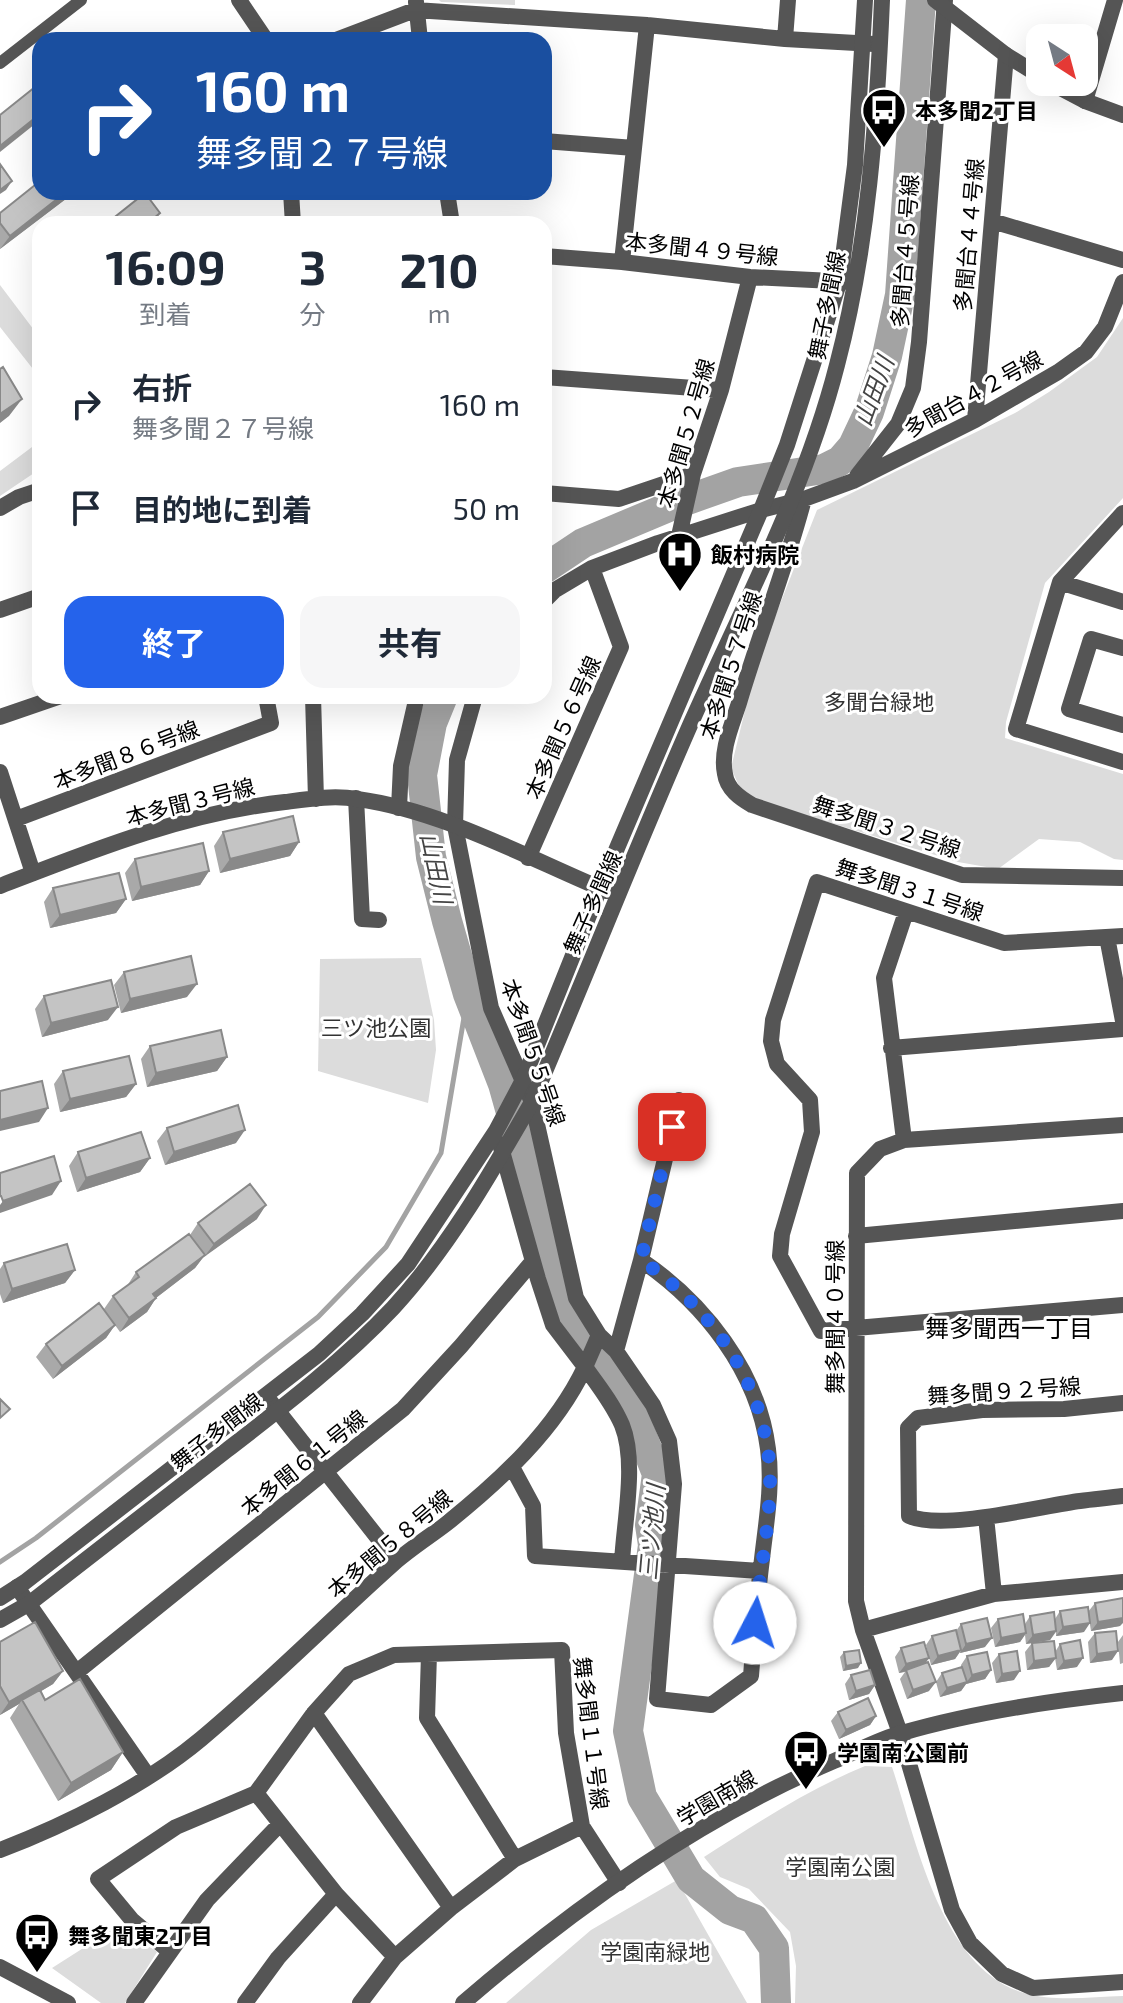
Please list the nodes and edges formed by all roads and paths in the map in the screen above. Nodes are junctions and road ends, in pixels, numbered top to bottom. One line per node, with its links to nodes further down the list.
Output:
1 (81, 0): 12 (street)
2 (239, 0): 13 (street)
3 (529, 0): 10 (street)
4 (788, 0): 17 (street)
5 (865, 0): 18 (street, 舞子多聞線)
6 (882, 0): 18 (street, 舞子多聞線)
7 (1115, 0): 23 (street)
8 (941, 2): 19 (street); 38 (street, 多聞台４５号線)
9 (415, 5): 10 (street); 14 (street); 15 (street)
10 (527, 19): 11 (street)
11 (647, 25): 17 (street); 26 (street)
12 (40, 32)
13 (261, 32)
14 (354, 32)
15 (419, 32)
16 (32, 38): 20 (street)
17 (785, 39): 18 (street)
18 (872, 44): 32 (street, 舞子多聞線)
19 (1006, 55): 21 (street); 27 (street, 多聞台４４号線)
20 (0, 63)
21 (1026, 67)
22 (1076, 96): 23 (street)
23 (1085, 101): 24 (street)
24 (1123, 115)
25 (552, 142): 26 (street)
26 (634, 148): 30 (street)
27 (992, 221): 29 (street); 36 (street, 多聞台４４号線)
28 (552, 257): 30 (street, 本多聞４９号線)
29 (1123, 260)
30 (622, 262): 31 (street, 本多聞４９号線)
31 (750, 277): 32 (street, 本多聞４９号線); 35 (street, 本多聞５２号線)
32 (847, 281): 41 (street, 舞子多聞線); 43 (street, 舞子多聞線)
33 (1123, 282): 36 (street, 多聞台４２号線)
34 (552, 378): 35 (street)
35 (721, 390): 37 (street, 本多聞５２号線)
36 (975, 420): 38 (street, 多聞台４２号線)
37 (693, 474): 40 (street); 45 (street, 本多聞５２号線)
38 (853, 481): 41 (street, 多聞台４２号線)
39 (32, 493): 42 (street)
40 (552, 494)
41 (797, 501): 43 (street, 本多聞５２号線); 62 (street, 本多聞５７号線); 73 (street, 舞子多聞線)
42 (0, 508)
43 (761, 510): 45 (street, 本多聞５２号線); 72 (street, 舞子多聞線)
44 (1123, 513): 47 (street)
45 (679, 536): 46 (street)
46 (592, 568): 48 (street); 68 (street, 本多聞５６号線)
47 (1060, 582): 50 (street); 60 (street)
48 (552, 593)
49 (32, 599): 51 (street)
50 (1123, 602)
51 (0, 610)
52 (1123, 648): 59 (street)
53 (38, 704): 58 (street)
54 (267, 704): 66 (street, 本多聞８６号線)
55 (313, 704): 64 (street)
56 (415, 704): 65 (street)
57 (473, 704): 67 (street, 本多聞５５号線)
58 (0, 717)
59 (1123, 725)
60 (1123, 762)
61 (0, 772): 66 (street)
62 (737, 796): 70 (street, 舞多聞３２号線)
63 (356, 798): 64 (street, 本多聞３号線); 65 (street, 本多聞３号線); 75 (street)
64 (316, 799): 69 (street, 本多聞３号線)
65 (399, 808): 67 (street, 本多聞３号線)
66 (16, 819): 69 (street)
67 (455, 826): 68 (street, 本多聞３号線); 80 (street, 本多聞５５号線)
68 (528, 858): 72 (street, 本多聞３号線)
69 (33, 873): 71 (street, 本多聞３号線)
70 (1123, 878)
71 (0, 886)
72 (600, 888): 73 (street, 本多聞３号線); 80 (street, 舞子多聞線)
73 (620, 896): 82 (street, 舞子多聞線)
74 (906, 912): 76 (street, 舞多聞３１号線); 79 (street); 92 (street, 舞多聞３１号線)
75 (364, 920)
76 (1115, 936): 77 (street)
77 (1123, 1021)
78 (1123, 1029): 79 (street)
79 (891, 1048): 85 (street)
80 (523, 1080): 82 (street, 本多聞５５号線); 84 (street, 舞子多聞線)
81 (679, 1100): 89 (street)
82 (532, 1102): 86 (street, 舞子多聞線); 93 (street, 本多聞５５号線)
83 (1123, 1125): 85 (street, 舞多聞４０号線)
84 (496, 1131): 86 (street); 96 (street, 舞子多聞線)
85 (904, 1140): 88 (street, 舞多聞４０号線)
86 (503, 1153): 90 (street); 98 (street, 舞子多聞線)
87 (1123, 1211): 88 (street)
88 (856, 1236): 92 (street, 舞多聞４０号線)
89 (641, 1260): 94 (street); 106 (street)
90 (533, 1261): 95 (street); 100 (street, 本多聞６１号線)
91 (1123, 1305): 92 (street)
92 (856, 1327): 113 (street, 舞多聞４０号線)
93 (599, 1335): 94 (street, 本多聞５５号線); 95 (street)
94 (616, 1351): 105 (street, 本多聞５５号線)
95 (585, 1367): 99 (street, 本多聞５８号線); 104 (street)
96 (266, 1396): 98 (street); 108 (street, 舞子多聞線)
97 (1123, 1403): 102 (street, 舞多聞９２号線)
98 (278, 1410): 100 (street); 111 (street, 舞子多聞線)
99 (512, 1467): 103 (street, 本多聞５８号線); 104 (street)
100 (328, 1472): 103 (street); 115 (street, 本多聞６１号線)
101 (1123, 1496): 102 (street, 舞多聞９２号線)
102 (986, 1517): 109 (street)
103 (396, 1561): 119 (street, 本多聞５８号線)
104 (622, 1562): 105 (street)
105 (667, 1566): 106 (street); 106 (street, 本多聞５５号線)
106 (760, 1571)
107 (1123, 1582): 109 (street)
108 (17, 1587): 110 (street, 舞子多聞線); 111 (street)
109 (994, 1594): 113 (street)
110 (0, 1598)
111 (30, 1603): 112 (street, 舞子多聞線); 115 (street)
112 (0, 1620)
113 (863, 1630): 118 (street, 舞多聞４０号線)
114 (429, 1654): 117 (street, 舞多聞１１号線); 122 (street, 舞多聞１１号線); 124 (street)
115 (78, 1671): 119 (street)
116 (1123, 1693): 118 (street, 学園南線)
117 (314, 1713): 120 (street, 舞多聞１１号線); 127 (street)
118 (900, 1733): 125 (street, 学園南線); 131 (street, 舞多聞４０号線)
119 (148, 1776): 123 (street, 本多聞５８号線)
120 (256, 1793): 121 (street); 128 (street)
121 (279, 1825): 126 (street); 128 (street)
122 (582, 1826): 124 (street); 125 (street, 舞多聞１１号線)
123 (0, 1850)
124 (515, 1859): 127 (street)
125 (625, 1878): 136 (street, 学園南線)
126 (336, 1894): 129 (street); 134 (street)
127 (451, 1908): 129 (street)
128 (170, 1952): 133 (street)
129 (395, 1957): 135 (street)
130 (0, 1967): 132 (street)
131 (1123, 1982)
132 (68, 2003)
133 (134, 2003)
134 (245, 2003)
135 (360, 2003)
136 (463, 2003)

